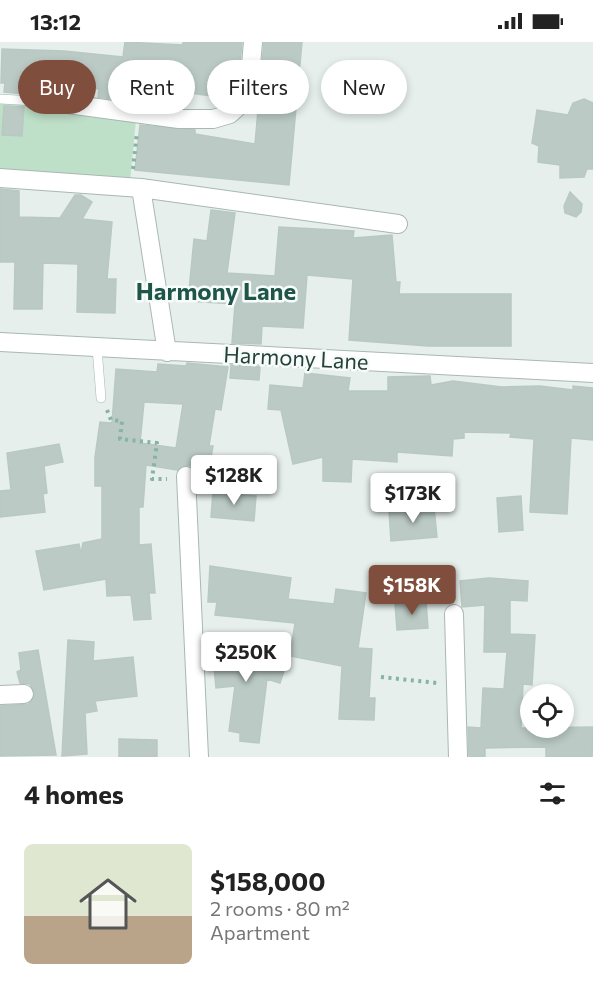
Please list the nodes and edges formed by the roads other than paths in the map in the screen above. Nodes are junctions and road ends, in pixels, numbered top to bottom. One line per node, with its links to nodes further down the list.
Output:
1 (253, 42): 4 (street)
2 (0, 99): 3 (lane)
3 (18, 100)
4 (96, 108)
5 (0, 178): 6 (street)
6 (136, 187): 7 (street); 10 (street)
7 (398, 224)
8 (0, 342): 9 (street, Harmony Lane)
9 (97, 348): 10 (street, Harmony Lane); 12 (lane)
10 (167, 352): 11 (street, Harmony Lane)
11 (593, 373)
12 (101, 398)
13 (186, 478): 17 (street)
14 (454, 614): 18 (street)
15 (24, 694): 16 (street)
16 (0, 695)
17 (199, 757)
18 (458, 757)

